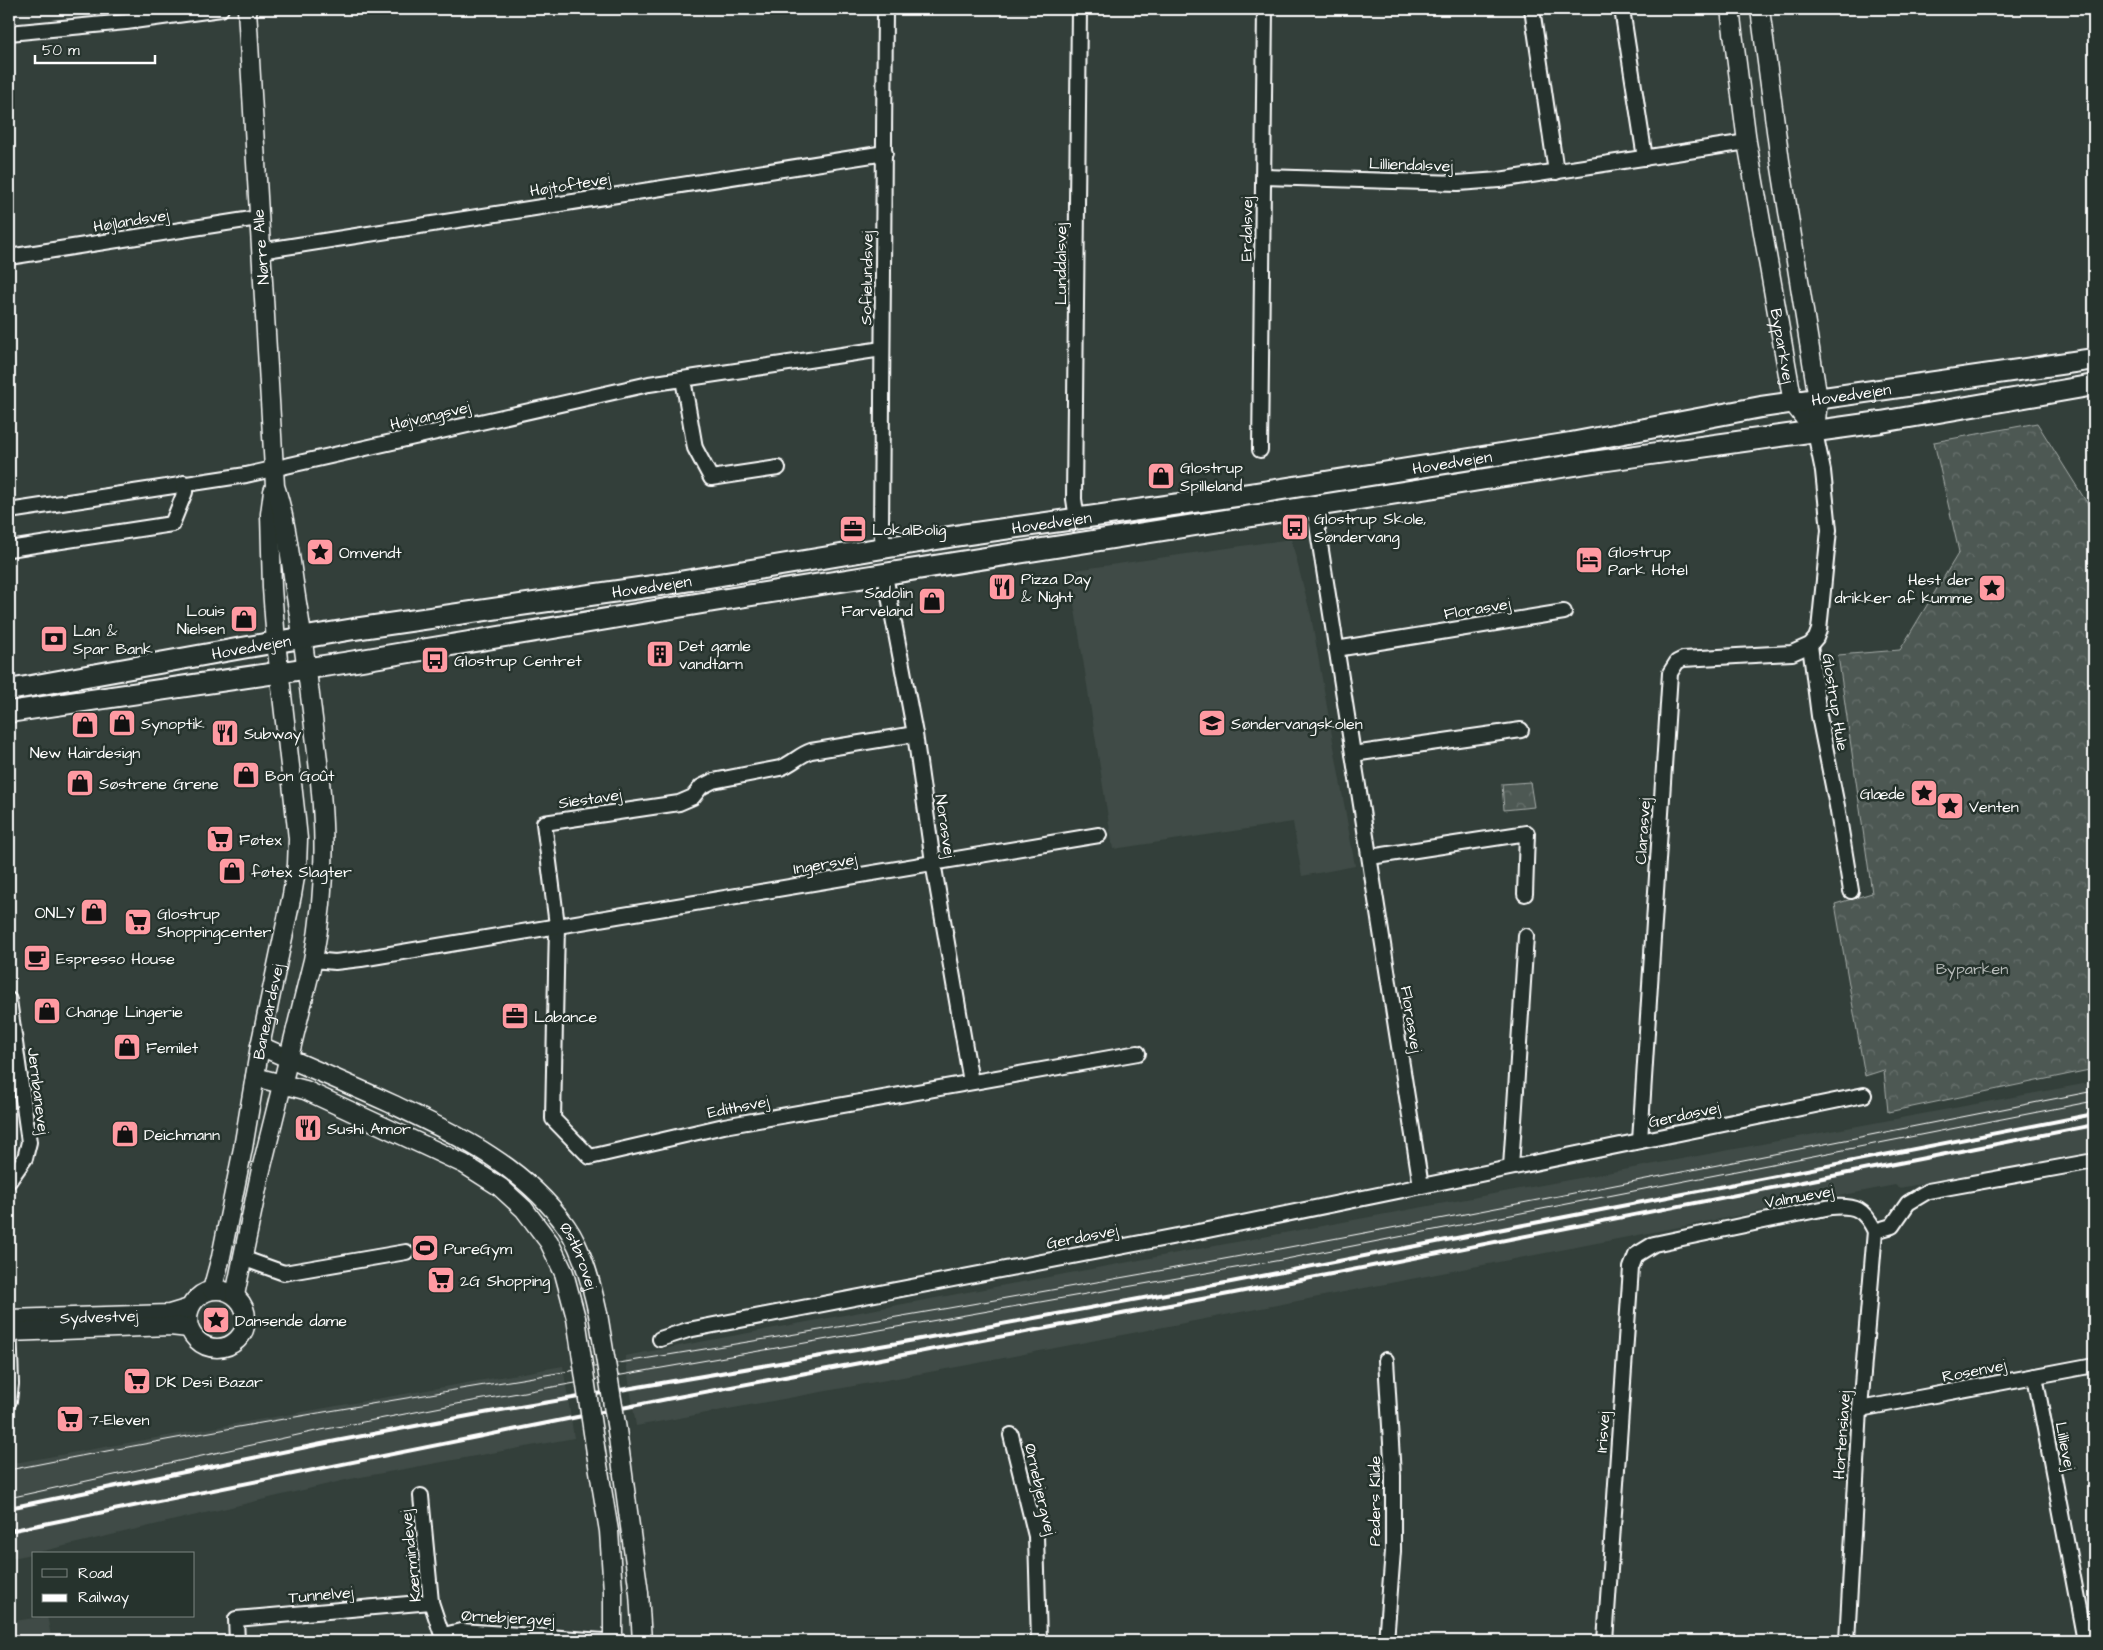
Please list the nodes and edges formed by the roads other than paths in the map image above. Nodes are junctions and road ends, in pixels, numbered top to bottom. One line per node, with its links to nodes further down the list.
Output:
1 (221, 9): 10 (street)
2 (247, 9): 16 (street, Nørre Alle)
3 (885, 9): 12 (street, Sofielundsvej)
4 (1079, 9): 32 (street, Lunddalsvej)
5 (1265, 9): 15 (street, Erdalsvej)
6 (1532, 9): 14 (street)
7 (1622, 9): 13 (street)
8 (1730, 9): 11 (street, Byparkvej)
9 (1760, 9): 23 (street, Byparkvej)
10 (9, 33)
11 (1747, 142): 13 (street, Lilliendalsvej); 24 (street, Byparkvej)
12 (885, 153): 17 (street, Højtoftevej); 19 (street, Sofielundsvej)
13 (1645, 158): 14 (street, Lilliendalsvej)
14 (1556, 172): 15 (street, Lilliendalsvej)
15 (1264, 177): 26 (street, Erdalsvej)
16 (258, 218): 17 (street, Nørre Alle); 18 (street, Højlandsvej)
17 (260, 251): 28 (street, Nørre Alle)
18 (9, 257)
19 (882, 349): 21 (street, Højvangsvej); 34 (street, Sofielundsvej)
20 (2094, 359): 23 (main road, Hovedvejen)
21 (683, 379): 27 (street); 28 (street, Højvangsvej)
22 (2094, 385): 25 (main road, Hovedvejen)
23 (1818, 399): 24 (main road, Hovedvejen); 25 (street, Byparkvej)
24 (1793, 403): 25 (street, Byparkvej); 32 (main road, Hovedvejen)
25 (1815, 432): 30 (main road, Hovedvejen); 40 (street, Glostrup Hule)
26 (1260, 450)
27 (778, 468)
28 (274, 477): 29 (street, Højvangsvej); 38 (street, Nørre Alle); 39 (street, Nørre Alle)
29 (184, 483): 31 (street, Højvangsvej); 35 (street)
30 (1314, 506): 36 (main road, Hovedvejen); 41 (street, Florasvej)
31 (9, 511)
32 (1077, 518): 33 (main road, Hovedvejen)
33 (1051, 522): 34 (main road, Hovedvejen); 36 (main road)
34 (884, 548): 38 (main road, Hovedvejen)
35 (9, 549)
36 (885, 575): 42 (main road, Hovedvejen); 47 (street, Norasvej)
37 (1564, 612): 41 (street, Florasvej)
38 (304, 638): 39 (main road, Hovedvejen); 42 (street, Nørre Alle)
39 (276, 642): 43 (street, Banegårdsvej); 44 (main road, Hovedvejen)
40 (1810, 645): 52 (street, Glostrup Hule); 65 (street, Clarasvej)
41 (1336, 649): 48 (street, Florasvej)
42 (308, 668): 43 (main road, Hovedvejen); 56 (street, Banegårdsvej)
43 (280, 672): 45 (main road, Hovedvejen); 58 (street, Banegårdsvej)
44 (9, 690)
45 (9, 712)
46 (1521, 730): 48 (street)
47 (916, 734): 51 (street, Norasvej); 54 (street, Siestavej)
48 (1353, 754): 50 (street, Florasvej)
49 (1099, 835): 51 (street, Ingersvej)
50 (1370, 857): 53 (street); 69 (street, Florasvej)
51 (934, 862): 54 (street, Ingersvej); 62 (street, Norasvej)
52 (1851, 891)
53 (1525, 894)
54 (558, 925): 56 (street); 62 (street, Edithsvej)
55 (1526, 936): 67 (street)
56 (313, 960): 60 (street, Banegårdsvej)
57 (9, 1000): 68 (street, Jernbanevej)
58 (260, 1046): 60 (street, Østbrovej); 61 (street, Banegårdsvej)
59 (1138, 1052): 62 (street, Edithsvej)
60 (289, 1058): 63 (street, Banegårdsvej); 93 (street, Østbrovej, bridge)
61 (255, 1077): 63 (street, Østbrovej); 74 (street, Banegårdsvej)
62 (971, 1082)
63 (283, 1084): 73 (street, Banegårdsvej); 92 (street, Østbrovej, bridge)
64 (1864, 1095): 65 (street, Gerdasvej)
65 (1640, 1141): 67 (street, Gerdasvej)
66 (2094, 1161): 70 (street)
67 (1511, 1167): 69 (street, Gerdasvej)
68 (9, 1181)
69 (1420, 1186): 80 (street, Gerdasvej)
70 (1875, 1231): 71 (street, Valmuevej); 85 (street, Hortensiavej)
71 (1661, 1242): 96 (street, Irisvej)
72 (406, 1252): 73 (street)
73 (242, 1258): 75 (street, Banegårdsvej)
74 (212, 1290): 75 (street); 76 (street)
75 (235, 1295): 78 (street)
76 (189, 1308): 77 (street, Sydvestvej); 78 (street)
77 (9, 1319): 79 (street)
78 (189, 1328): 79 (street, Sydvestvej)
79 (9, 1332): 84 (street)
80 (660, 1339)
81 (1386, 1360): 95 (street, Peders Kilde)
82 (2094, 1365): 83 (street, Rosenvej)
83 (2035, 1376): 85 (street, Rosenvej); 98 (street, Lillievej)
84 (9, 1401)
85 (1860, 1409): 97 (street, Hortensiavej)
86 (1011, 1435): 94 (street, Ørnebjergvej)
87 (420, 1496): 88 (street, Kærmindevej)
88 (431, 1602): 89 (street, Kærmindevej); 90 (street, Tunnelvej)
89 (442, 1640): 91 (street, Ørnebjergvej)
90 (237, 1641)
91 (603, 1641)
92 (612, 1641)
93 (642, 1641)
94 (1039, 1641)
95 (1386, 1641)
96 (1605, 1641)
97 (1847, 1641)
98 (2085, 1641)

